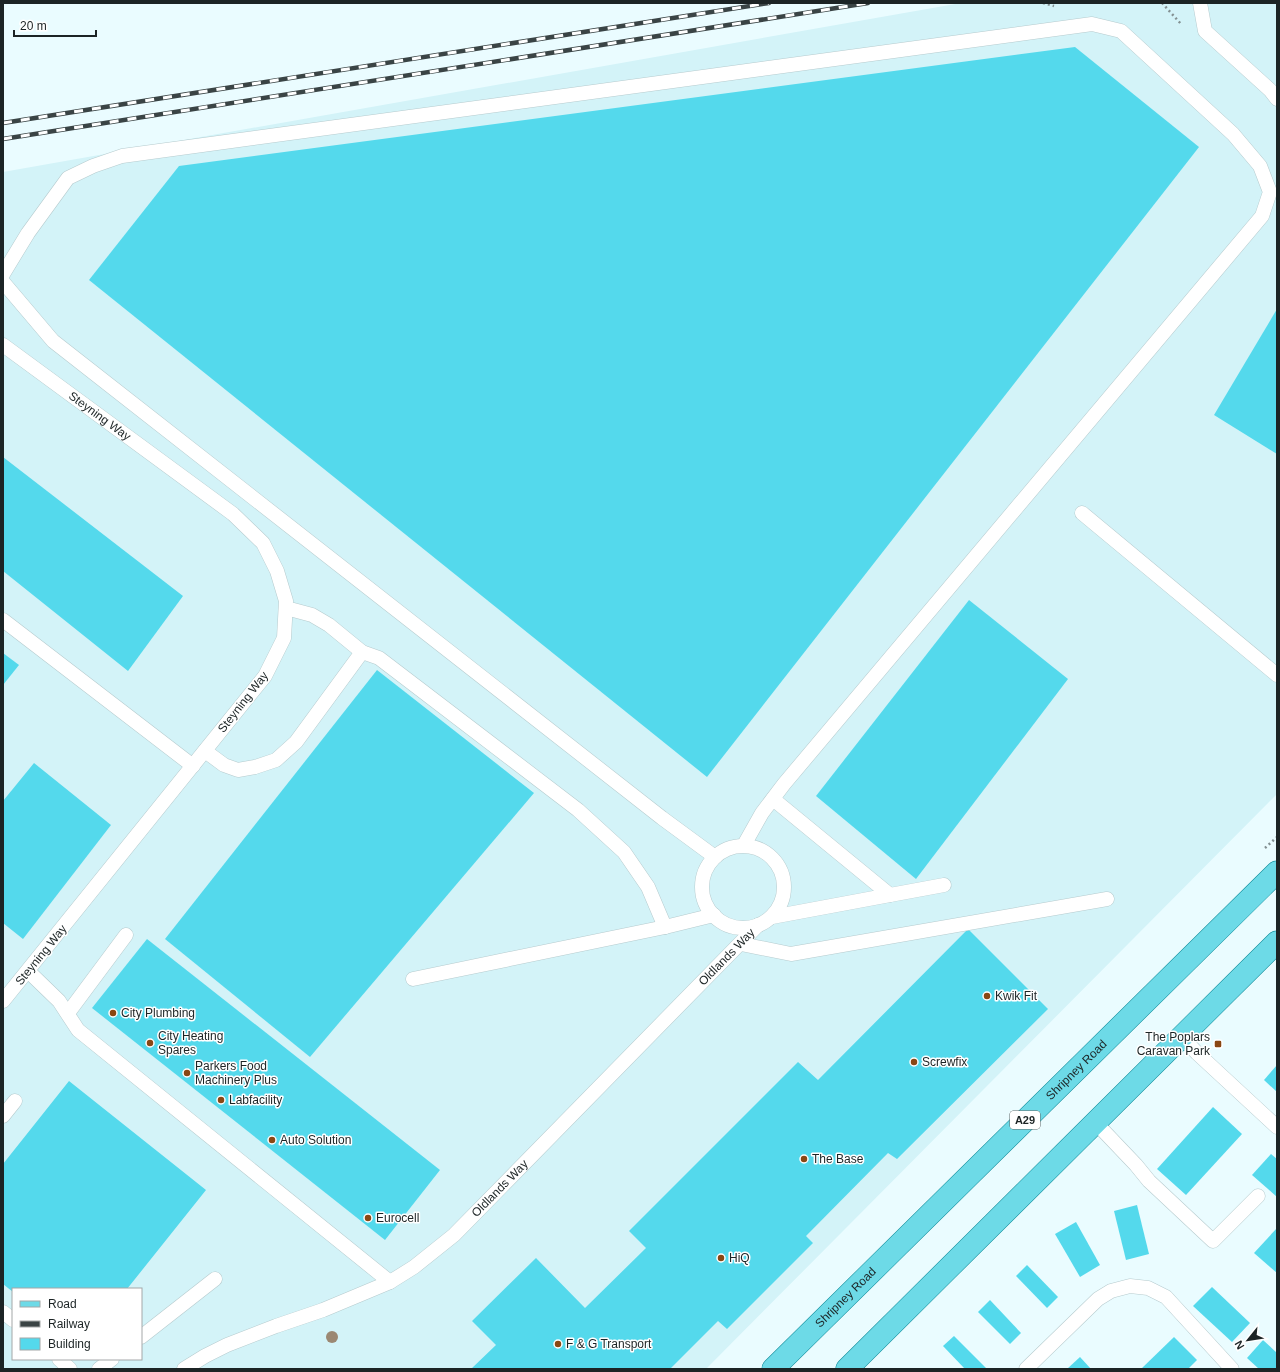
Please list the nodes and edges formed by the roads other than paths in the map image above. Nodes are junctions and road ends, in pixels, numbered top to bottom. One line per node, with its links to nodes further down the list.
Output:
1 (1200, 3): 2 (lane)
2 (1277, 99)
3 (3, 274): 13 (lane)
4 (3, 282): 15 (lane)
5 (3, 345): 7 (lane, Steyning Way)
6 (1082, 513): 10 (lane)
7 (286, 608): 9 (lane); 11 (lane, Steyning Way)
8 (3, 620): 12 (lane)
9 (362, 652): 11 (lane); 23 (lane)
10 (1277, 675)
11 (205, 751): 12 (lane, Steyning Way)
12 (193, 766): 27 (lane, Steyning Way)
13 (773, 799): 14 (lane); 18 (lane)
14 (744, 845): 15 (lane); 21 (lane)
15 (715, 857): 20 (lane)
16 (1277, 872): 47 (main road, Shripney Road / A29)
17 (944, 885): 18 (lane)
18 (890, 895): 21 (lane)
19 (1107, 898): 26 (lane)
20 (714, 916): 22 (lane, Oldlands Way); 23 (lane)
21 (772, 917): 22 (lane, Oldlands Way)
22 (758, 925): 26 (lane, Oldlands Way)
23 (665, 927): 28 (lane)
24 (126, 935): 30 (lane)
25 (1277, 942): 31 (main road)
26 (741, 944): 38 (lane, Oldlands Way)
27 (28, 971): 29 (lane, Steyning Way); 30 (lane)
28 (413, 979)
29 (3, 1002)
30 (68, 1013): 38 (lane)
31 (1182, 1037): 34 (main road); 35 (lane)
32 (15, 1101): 33 (lane)
33 (3, 1116)
34 (1096, 1123): 36 (lane); 48 (main road)
35 (1277, 1127)
36 (1258, 1196)
37 (215, 1279): 41 (lane)
38 (390, 1282): 46 (lane, Oldlands Way)
39 (3, 1312): 40 (lane)
40 (12, 1319)
41 (142, 1336)
42 (60, 1360): 44 (lane)
43 (111, 1360): 45 (lane)
44 (70, 1369)
45 (99, 1369)
46 (184, 1369)
47 (773, 1369)
48 (847, 1369)
49 (1026, 1369): 50 (lane)
50 (1232, 1369)

